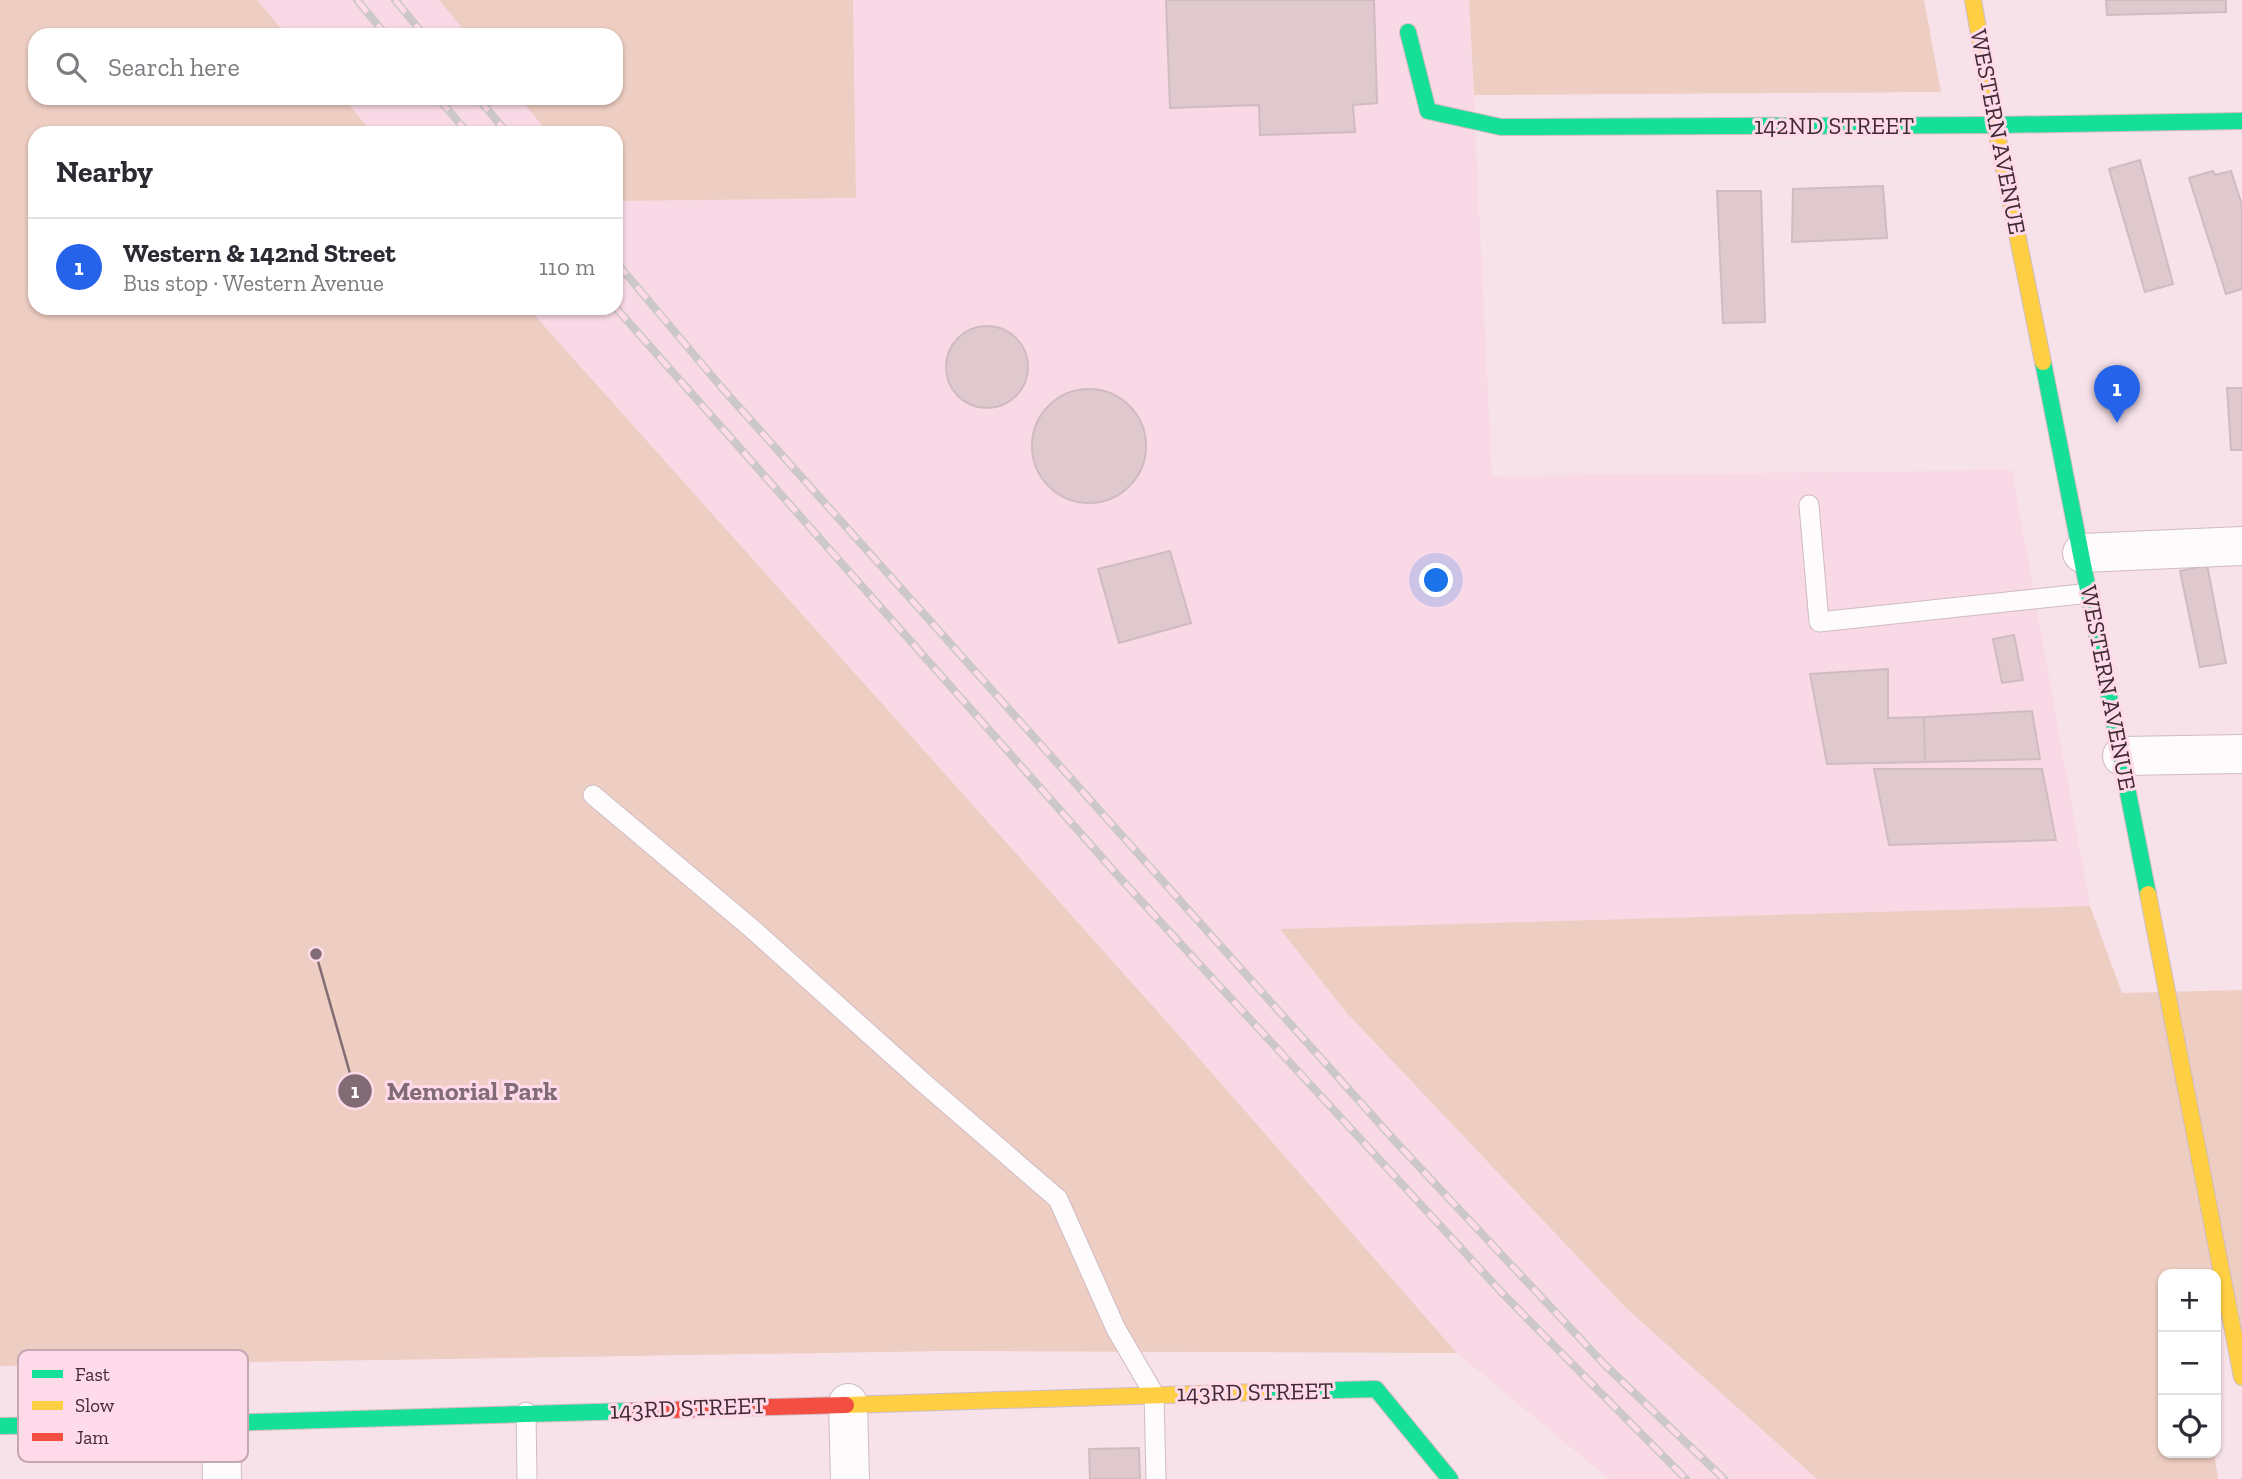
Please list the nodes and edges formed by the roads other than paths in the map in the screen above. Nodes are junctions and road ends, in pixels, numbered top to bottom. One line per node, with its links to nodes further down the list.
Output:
1 (1973, 0): 4 (street, WESTERN AVENUE)
2 (1408, 32): 4 (street, 142ND STREET)
3 (2242, 121): 4 (street, 142ND STREET)
4 (1995, 125): 7 (street, WESTERN AVENUE)
5 (1809, 505): 8 (lane)
6 (2242, 546): 7 (street)
7 (2082, 553): 8 (street, WESTERN AVENUE)
8 (2090, 593): 10 (street, WESTERN AVENUE)
9 (2242, 754): 10 (street)
10 (2122, 756): 12 (street, WESTERN AVENUE)
11 (593, 795): 13 (lane)
12 (2241, 1365)
13 (1154, 1394): 14 (street, 143RD STREET); 21 (lane); 22 (street, 143RD STREET)
14 (848, 1404): 15 (street, 143RD STREET); 20 (street)
15 (526, 1412): 16 (street, 143RD STREET); 19 (lane)
16 (248, 1422)
17 (0, 1426): 18 (street, 143RD STREET)
18 (18, 1426)
19 (527, 1479)
20 (850, 1479)
21 (1156, 1479)
22 (1450, 1479)

